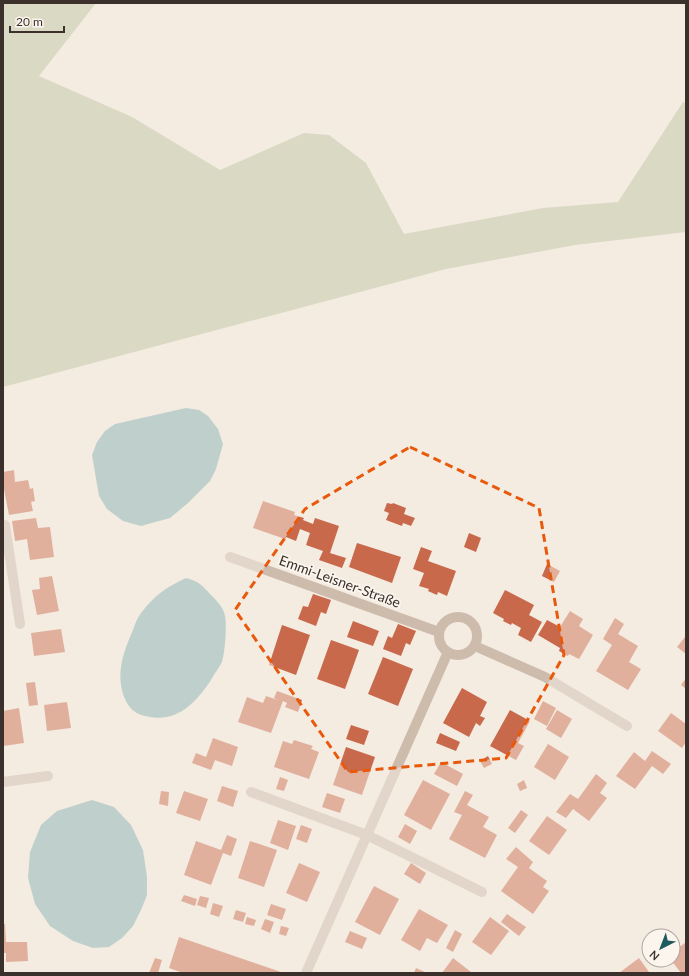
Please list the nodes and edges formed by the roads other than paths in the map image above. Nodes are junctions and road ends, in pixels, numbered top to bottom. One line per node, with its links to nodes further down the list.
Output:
1 (5, 525): 3 (street)
2 (230, 557): 5 (street, Emmi-Leisner-Straße)
3 (8, 577): 4 (street)
4 (20, 624)
5 (439, 632): 6 (street); 7 (street)
6 (475, 646): 7 (street); 8 (street)
7 (448, 652): 12 (street)
8 (627, 726)
9 (48, 776): 10 (street)
10 (3, 782)
11 (251, 792): 12 (street)
12 (368, 835): 13 (street); 14 (street)
13 (482, 892)
14 (306, 973)

